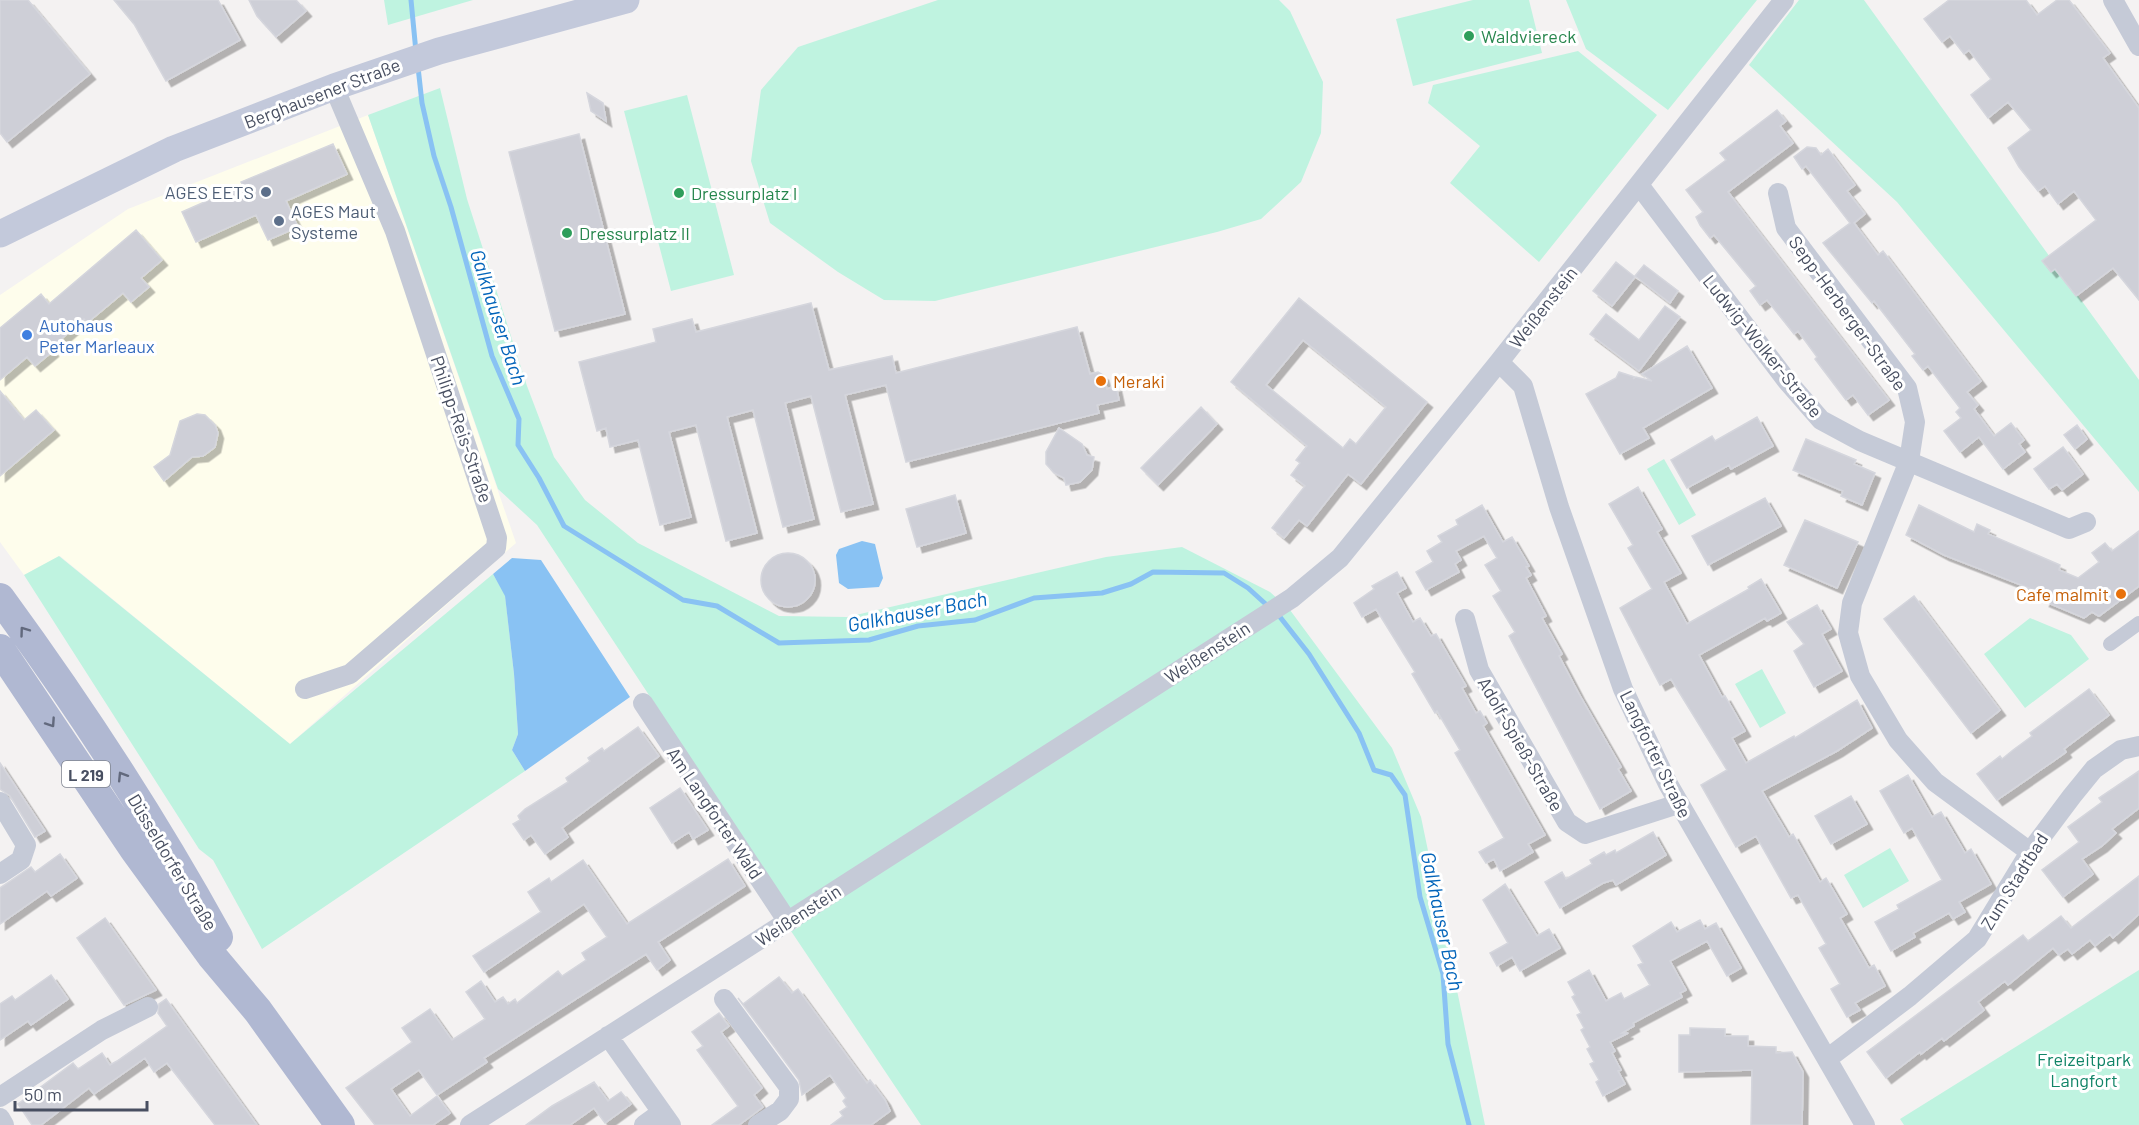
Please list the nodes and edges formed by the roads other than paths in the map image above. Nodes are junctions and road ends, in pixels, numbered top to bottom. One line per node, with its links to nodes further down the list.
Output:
1 (626, 0): 5 (main road, Berghausener Straße)
2 (1784, 0): 6 (street, Weißenstein)
3 (2113, 0): 4 (street)
4 (2139, 45)
5 (334, 87): 8 (main road, Berghausener Straße); 19 (street, Philipp-Reis-Straße)
6 (1639, 185): 11 (street, Weißenstein); 12 (street, Ludwig-Wolker-Straße)
7 (1778, 193): 12 (street, Sepp-Herberger-Straße)
8 (30, 219): 9 (main road, Berghausener Straße); 10 (main road, Berghausener Straße)
9 (0, 234)
10 (0, 241)
11 (1499, 362): 23 (street, Langforter Straße); 26 (street, Weißenstein)
12 (1909, 461): 13 (street, Ludwig-Wolker-Straße); 24 (street, Sepp-Herberger-Straße)
13 (2086, 522)
14 (0, 598): 29 (main road, Düsseldorfer Straße / L 219, one-way to 14)
15 (1464, 619): 23 (street, Adolf-Spieß-Straße)
16 (2139, 623): 17 (street)
17 (2110, 644)
18 (0, 649): 29 (main road, Düsseldorfer Straße / L 219, one-way to 29)
19 (305, 689)
20 (643, 703): 26 (street, Am Langforter Wald)
21 (2139, 746): 24 (street, Zum Stadtbad)
22 (0, 802): 25 (street)
23 (1678, 804): 31 (street, Langforter Straße)
24 (2030, 852): 31 (street, Zum Stadtbad)
25 (0, 874)
26 (788, 922): 30 (street, Weißenstein)
27 (724, 999): 39 (street)
28 (148, 1007): 32 (street)
29 (258, 1011): 36 (main road, Düsseldorfer Straße / L 219)
30 (608, 1036): 34 (street); 37 (street, Weißenstein)
31 (1827, 1059): 40 (street, Langforter Straße)
32 (0, 1097)
33 (0, 1118): 35 (street)
34 (666, 1119): 38 (street)
35 (4, 1125)
36 (340, 1125)
37 (470, 1125)
38 (644, 1125)
39 (758, 1125)
40 (1865, 1125)

